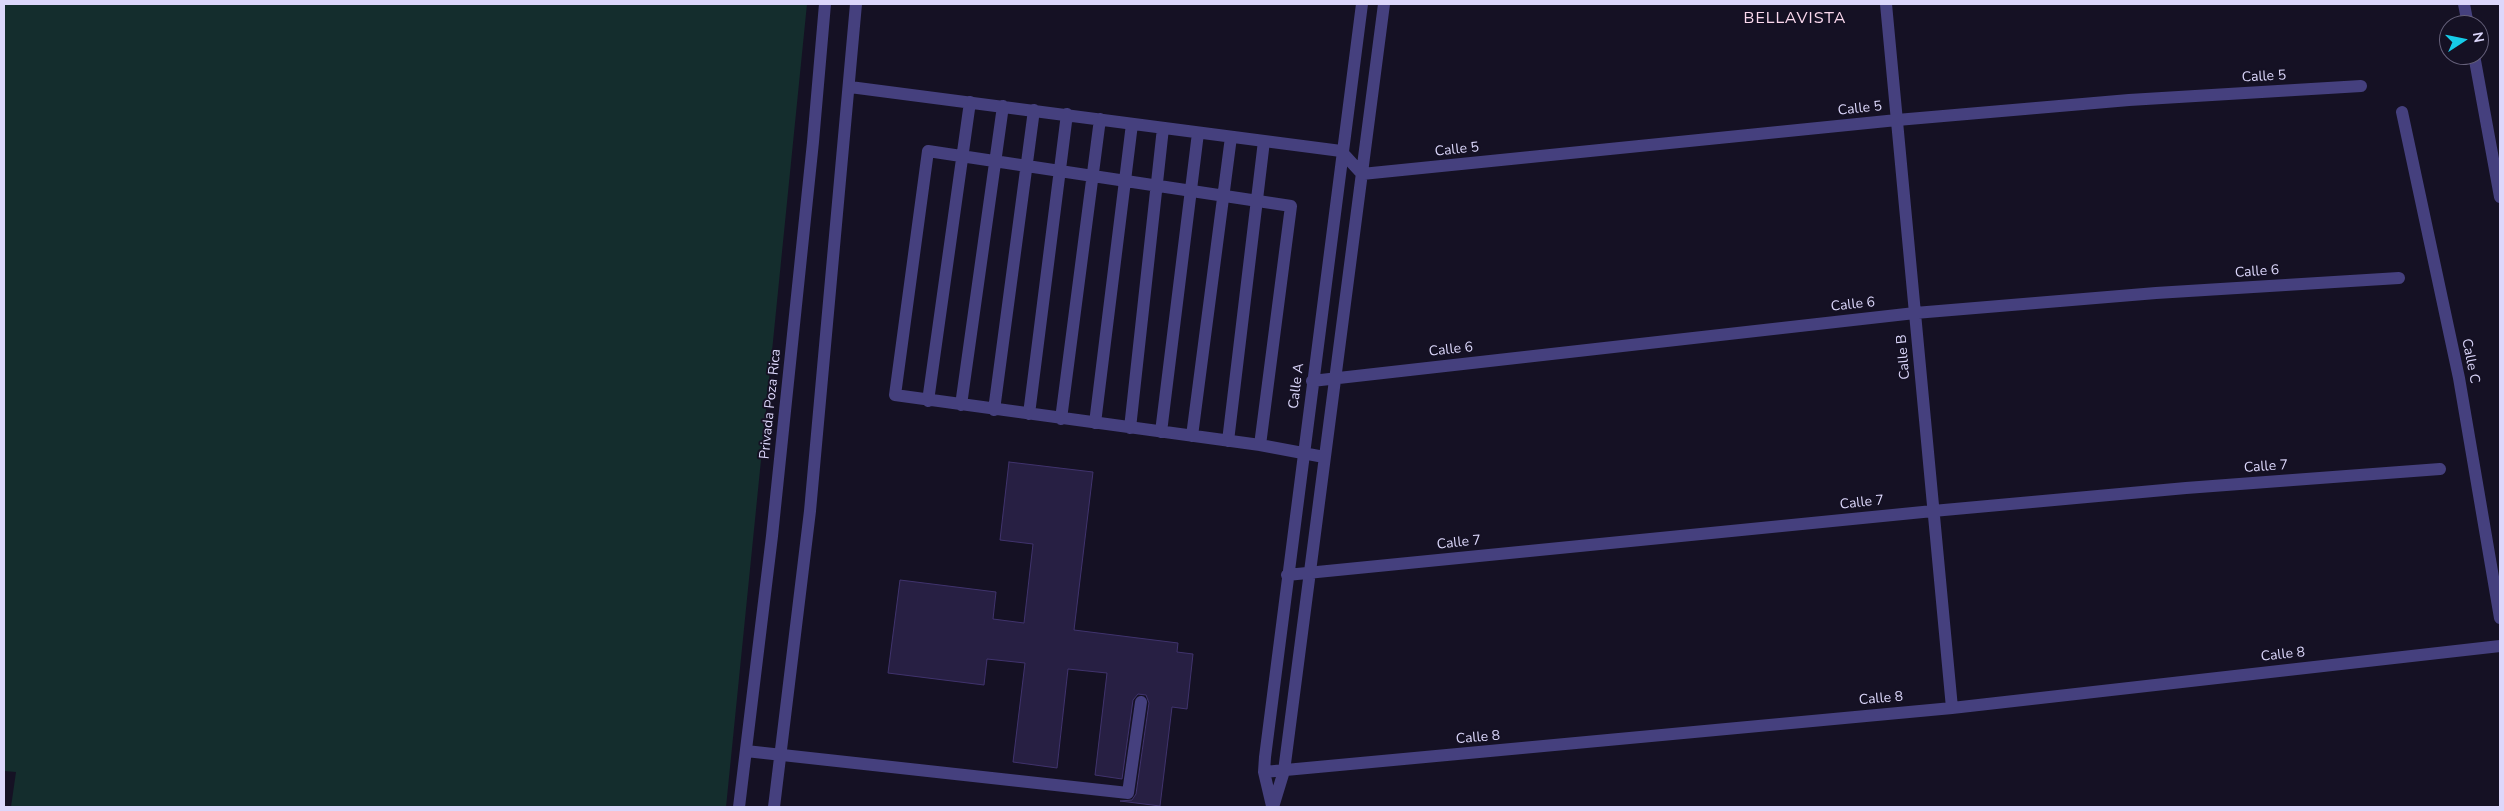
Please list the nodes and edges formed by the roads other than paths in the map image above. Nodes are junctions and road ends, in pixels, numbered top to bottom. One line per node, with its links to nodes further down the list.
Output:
1 (825, 4): 59 (street, Privada Poza Rica)
2 (856, 4): 8 (street)
3 (1362, 4): 21 (street, Calle A)
4 (1384, 4): 26 (street)
5 (1886, 4): 15 (street, Calle B)
6 (2476, 65): 32 (street)
7 (2361, 86): 15 (street, Calle 5)
8 (850, 87): 9 (street); 60 (street)
9 (970, 102): 10 (street); 22 (street)
10 (1003, 106): 11 (street); 23 (street)
11 (1034, 110): 13 (street); 24 (street)
12 (2402, 112): 55 (street, Calle C)
13 (1067, 114): 14 (street); 25 (street)
14 (1100, 119): 16 (street); 27 (street)
15 (1897, 120): 26 (street, Calle 5); 35 (street, Calle B)
16 (1132, 124): 17 (street); 28 (street)
17 (1163, 128): 18 (street); 29 (street)
18 (1198, 133): 19 (street); 30 (street)
19 (1230, 137): 20 (street); 31 (street)
20 (1264, 141): 21 (street); 33 (street)
21 (1342, 151): 26 (street); 37 (street, Calle A)
22 (962, 156): 23 (street); 38 (street); 38 (street)
23 (994, 160): 24 (street); 39 (street)
24 (1025, 167): 25 (street); 40 (street)
25 (1060, 171): 27 (street); 41 (street)
26 (1362, 174): 36 (street)
27 (1092, 176): 28 (street); 42 (street)
28 (1126, 182): 29 (street); 43 (street)
29 (1157, 186): 30 (street); 44 (street)
30 (1192, 192): 31 (street); 45 (street)
31 (1222, 197): 33 (street); 46 (street)
32 (2500, 197)
33 (1257, 202): 47 (street); 48 (street)
34 (2399, 278): 35 (street, Calle 6)
35 (1914, 313): 36 (street, Calle 6); 52 (street, Calle B)
36 (1335, 379): 37 (street, Calle 6); 50 (street)
37 (1312, 381): 49 (street, Calle A)
38 (928, 401): 39 (street)
39 (961, 405): 40 (street)
40 (994, 410): 41 (street)
41 (1029, 414): 42 (street)
42 (1061, 419): 43 (street)
43 (1095, 423): 44 (street)
44 (1130, 428): 45 (street)
45 (1161, 432): 46 (street)
46 (1192, 436): 47 (street)
47 (1228, 441): 48 (street)
48 (1260, 445): 49 (street)
49 (1304, 454): 50 (street); 54 (street, Calle A)
50 (1324, 457): 53 (street)
51 (2440, 469): 52 (street, Calle 7)
52 (1933, 511): 53 (street, Calle 7); 58 (street, Calle B)
53 (1308, 573): 54 (street, Calle 7); 61 (street)
54 (1287, 575): 62 (street, Calle A)
55 (2500, 618)
56 (2500, 646): 58 (street, Calle 8)
57 (1141, 702): 60 (street)
58 (1952, 708): 61 (street, Calle 8)
59 (746, 751): 60 (street); 63 (street, Privada Poza Rica)
60 (780, 756): 64 (street)
61 (1284, 771): 62 (street, Calle 8); 65 (street)
62 (1264, 772): 65 (street)
63 (739, 807)
64 (774, 807)
65 (1273, 807)

